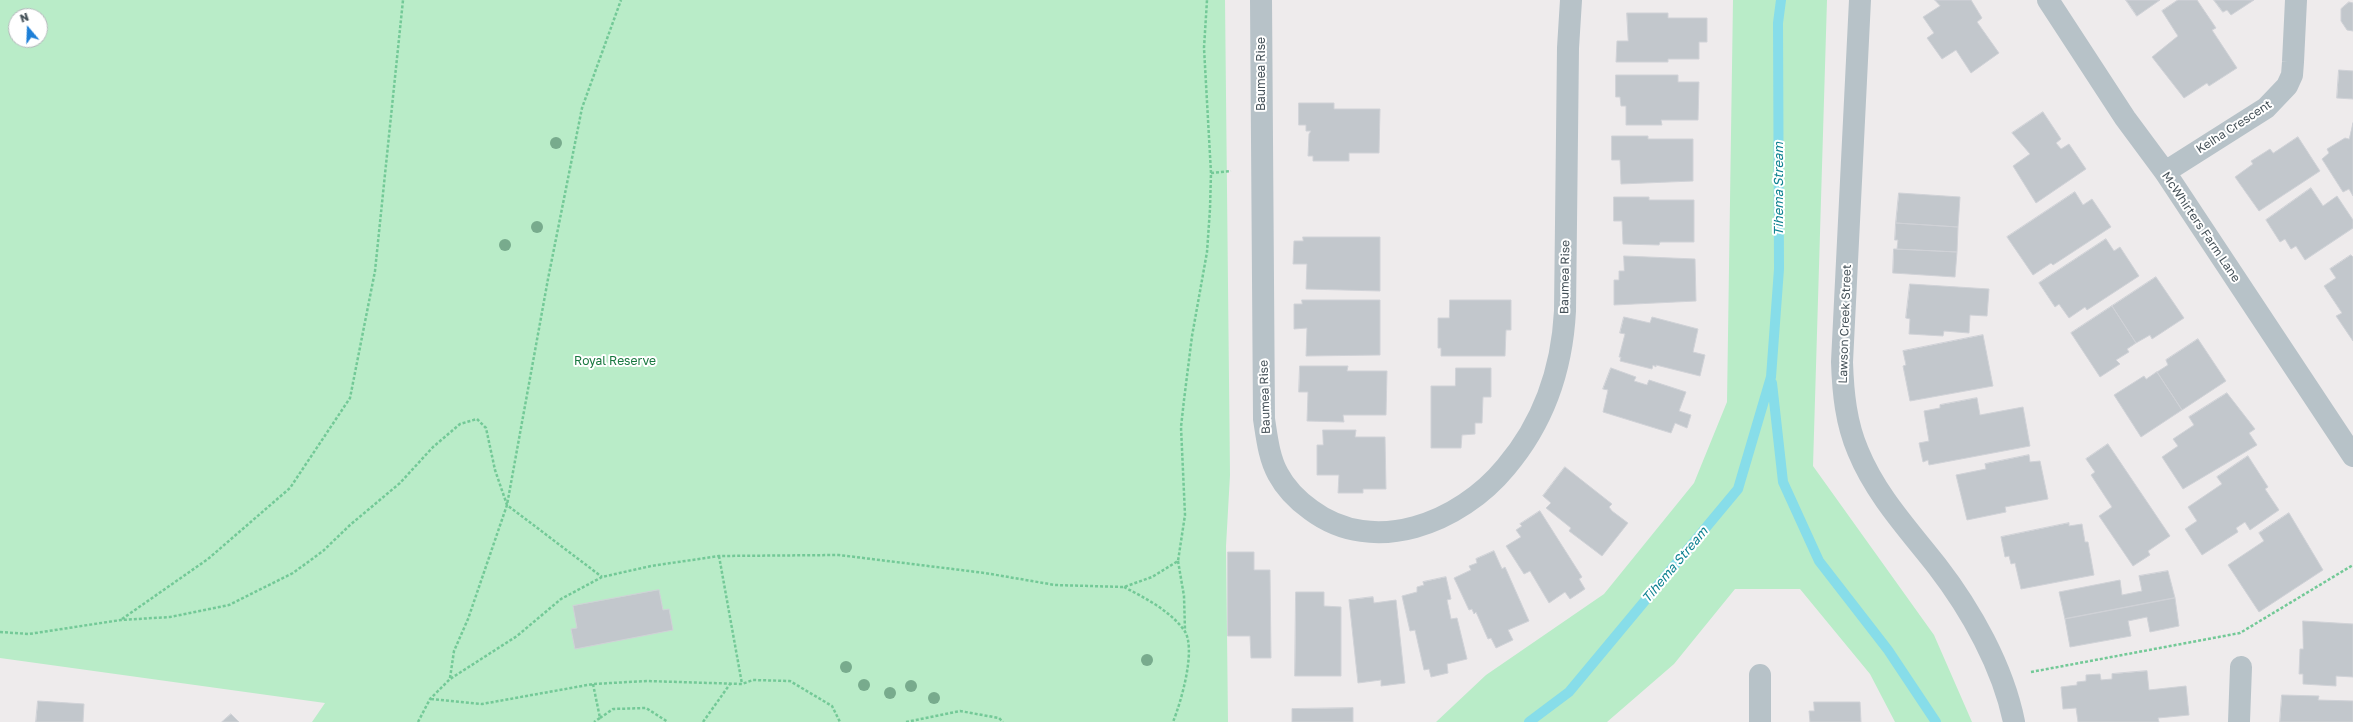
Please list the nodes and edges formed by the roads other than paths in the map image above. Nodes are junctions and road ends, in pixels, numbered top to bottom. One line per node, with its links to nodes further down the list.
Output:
1 (1261, 0): 2 (street, Baumea Rise)
2 (1571, 0)
3 (1860, 0): 11 (street, Lawson Creek Street)
4 (2048, 0): 6 (street, McWhirters Farm Lane)
5 (2296, 0): 6 (street, Keiha Crescent)
6 (2165, 172): 7 (street, McWhirters Farm Lane)
7 (2353, 456)
8 (2241, 667): 12 (street)
9 (1760, 675): 10 (street)
10 (1760, 722)
11 (2014, 722)
12 (2239, 722)

